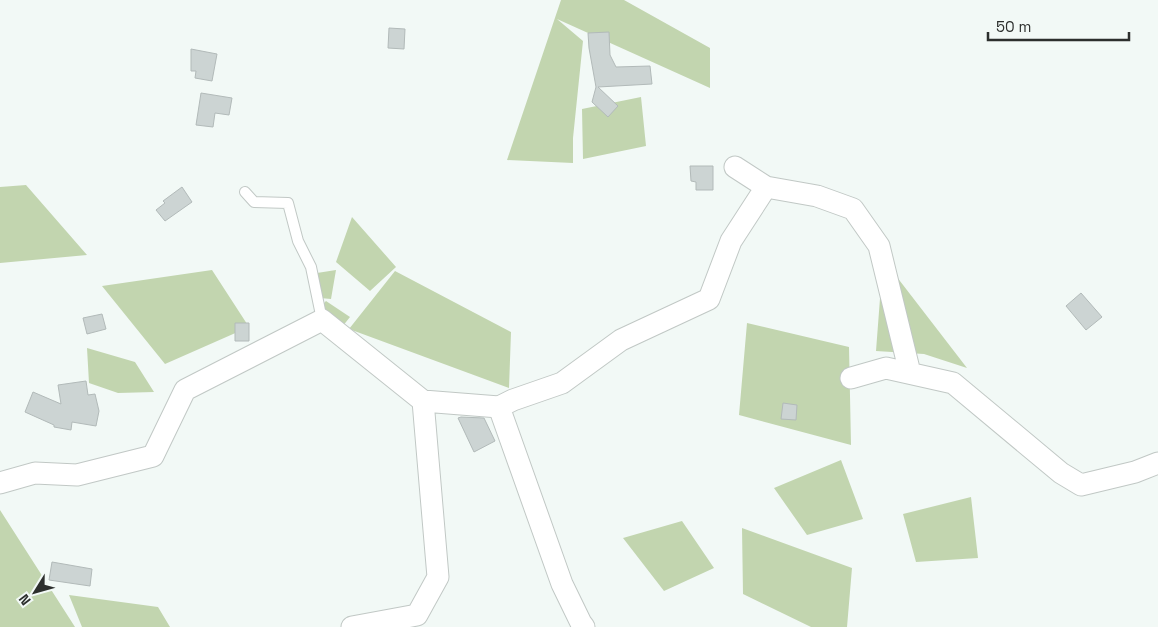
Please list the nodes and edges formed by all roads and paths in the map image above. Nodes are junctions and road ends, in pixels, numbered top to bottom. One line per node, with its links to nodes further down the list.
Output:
1 (735, 167): 2 (street)
2 (766, 187): 5 (street); 8 (street)
3 (245, 192): 4 (lane)
4 (322, 320): 7 (street); 10 (street)
5 (910, 373): 6 (street); 9 (street)
6 (851, 378)
7 (423, 401): 8 (street); 11 (street)
8 (498, 407): 12 (street)
9 (1158, 463)
10 (0, 483)
11 (352, 627)
12 (584, 627)

